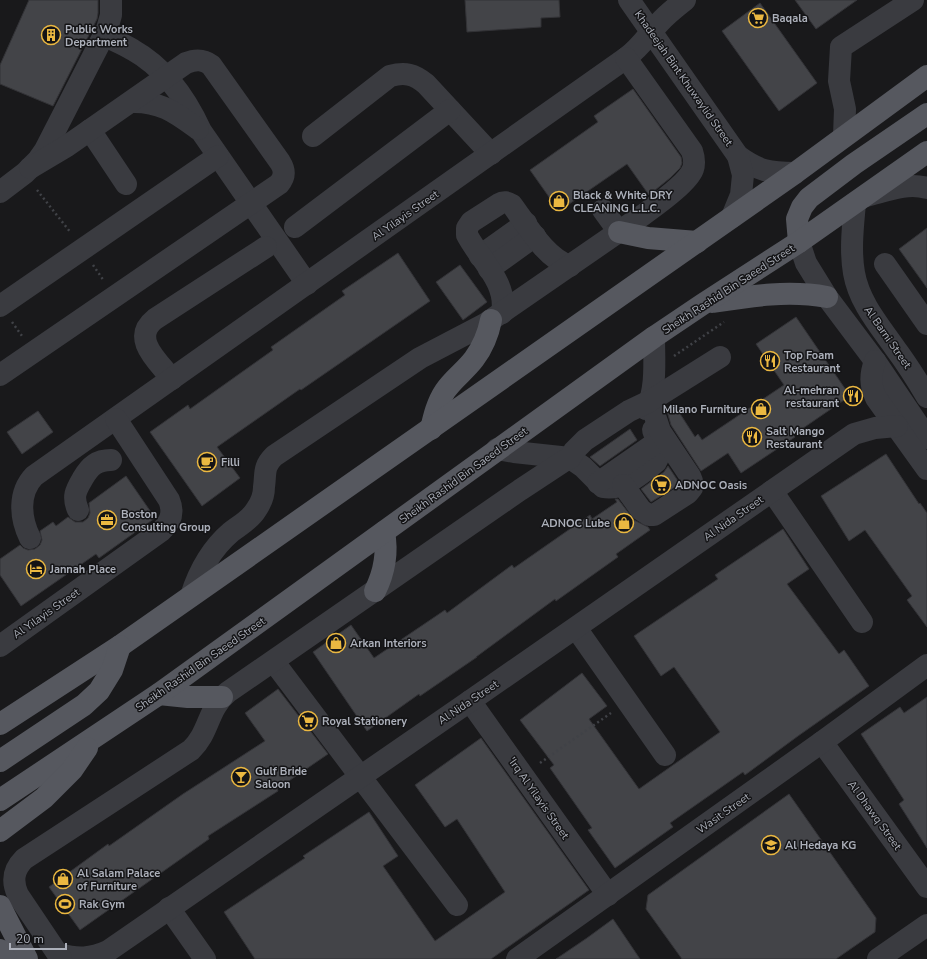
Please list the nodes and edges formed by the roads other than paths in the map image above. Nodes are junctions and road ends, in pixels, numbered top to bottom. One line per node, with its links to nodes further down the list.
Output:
1 (110, 0): 6 (street)
2 (629, 0): 5 (street, Khadeejah Bint Khuwaylid Street)
3 (686, 0): 5 (street, Al Yilayis Street)
4 (913, 0): 16 (street)
5 (651, 32): 7 (street, Al Yilayis Street); 20 (street, Khadeejah Bint Khuwaylid Street)
6 (103, 35): 9 (street); 21 (street)
7 (626, 58): 18 (street, Al Yilayis Street); 32 (street)
8 (927, 76): 16 (main road)
9 (166, 77): 10 (street); 14 (street); 27 (street)
10 (131, 102): 13 (street); 14 (street)
11 (450, 110): 15 (street); 18 (street); 30 (street)
12 (927, 114): 34 (main road)
13 (90, 130): 21 (street); 23 (street)
14 (201, 131): 19 (street)
15 (313, 136)
16 (844, 136): 22 (main road)
17 (927, 152): 26 (main road, Sheikh Rashid Bin Saeed Street)
18 (491, 154): 39 (street, Al Yilayis Street)
19 (218, 156): 27 (street); 42 (street)
20 (738, 156): 22 (street, Khadeejah Bint Khuwaylid Street); 29 (street, Khadeejah Bint Khuwaylid Street)
21 (28, 171): 25 (street)
22 (794, 173): 29 (main road)
23 (126, 184)
24 (927, 188): 26 (street)
25 (0, 192)
26 (858, 200): 34 (main road, Sheikh Rashid Bin Saeed Street); 48 (street, Al Barni Street)
27 (251, 203): 39 (street); 49 (street)
28 (603, 210): 32 (street)
29 (732, 217): 33 (main road)
30 (295, 227)
31 (530, 230): 36 (street); 36 (street); 38 (street)
32 (620, 232): 33 (main road); 38 (street)
33 (697, 242): 56 (main road)
34 (800, 242): 40 (street); 41 (main road, Sheikh Rashid Bin Saeed Street)
35 (266, 247): 50 (street)
36 (484, 262): 43 (street)
37 (885, 264): 44 (street)
38 (570, 266): 43 (street)
39 (307, 284): 50 (street, Al Yilayis Street)
40 (827, 297): 41 (main road); 47 (street)
41 (703, 304): 45 (main road, Sheikh Rashid Bin Saeed Street)
42 (0, 306)
43 (496, 317): 56 (main road); 71 (street)
44 (927, 324)
45 (654, 337): 53 (street); 61 (main road, Sheikh Rashid Bin Saeed Street)
46 (720, 357): 53 (street)
47 (875, 362): 52 (street); 58 (street)
48 (920, 371): 51 (street, Al Barni Street)
49 (0, 375)
50 (172, 379): 54 (street, Al Yilayis Street)
51 (927, 397)
52 (876, 398): 55 (street); 57 (street, Al Nida Street)
53 (650, 401): 59 (street); 62 (street); 65 (street)
54 (116, 419): 60 (street, Al Yilayis Street); 69 (street, Al Yilayis Street)
55 (897, 426): 57 (street, Al Nida Street); 63 (street)
56 (431, 429): 71 (main road)
57 (854, 434): 66 (street, Al Nida Street)
58 (927, 438)
59 (657, 442): 64 (street); 65 (street)
60 (132, 445): 67 (street); 74 (street, Al Yilayis Street)
61 (498, 449): 62 (street); 68 (main road, Sheikh Rashid Bin Saeed Street)
62 (570, 458): 64 (street); 70 (street)
63 (927, 469)
64 (598, 483): 65 (street)
65 (623, 485)
66 (772, 491): 72 (street, Al Nida Street); 73 (street, Al Nida Street)
67 (78, 510)
68 (384, 532): 70 (main road); 78 (main road, Sheikh Rashid Bin Saeed Street)
69 (30, 538)
70 (375, 591): 76 (street)
71 (191, 596): 75 (main road)
72 (862, 622)
73 (576, 628): 80 (street, Al Nida Street); 84 (street)
74 (0, 646)
75 (120, 646): 81 (main road); 85 (main road)
76 (274, 662): 79 (street); 86 (street)
77 (927, 665): 83 (street, Wasit Street)
78 (159, 694): 79 (main road); 82 (main road, Sheikh Rashid Bin Saeed Street)
79 (222, 697): 97 (street)
80 (470, 701): 86 (street, Al Nida Street); 90 (street, 'Irq Al Yilayis Street)
81 (4, 719)
82 (94, 737): 87 (main road, Sheikh Rashid Bin Saeed Street); 88 (main road)
83 (822, 742): 89 (street, Al Dhawq Street); 90 (street, Wasit Street)
84 (665, 755)
85 (0, 761)
86 (360, 776): 91 (street); 93 (street, Al Nida Street)
87 (0, 800)
88 (0, 831)
89 (927, 887)
90 (608, 895): 101 (street, Wasit Street)
91 (457, 905)
92 (0, 906): 99 (main road)
93 (169, 908): 96 (street, Al Nida Street); 100 (street)
94 (927, 925): 102 (street)
95 (0, 950): 98 (main road)
96 (104, 955): 97 (street, Al Nida Street)
97 (60, 957)
98 (6, 959)
99 (27, 959)
100 (205, 959)
101 (517, 959)
102 (878, 959)

